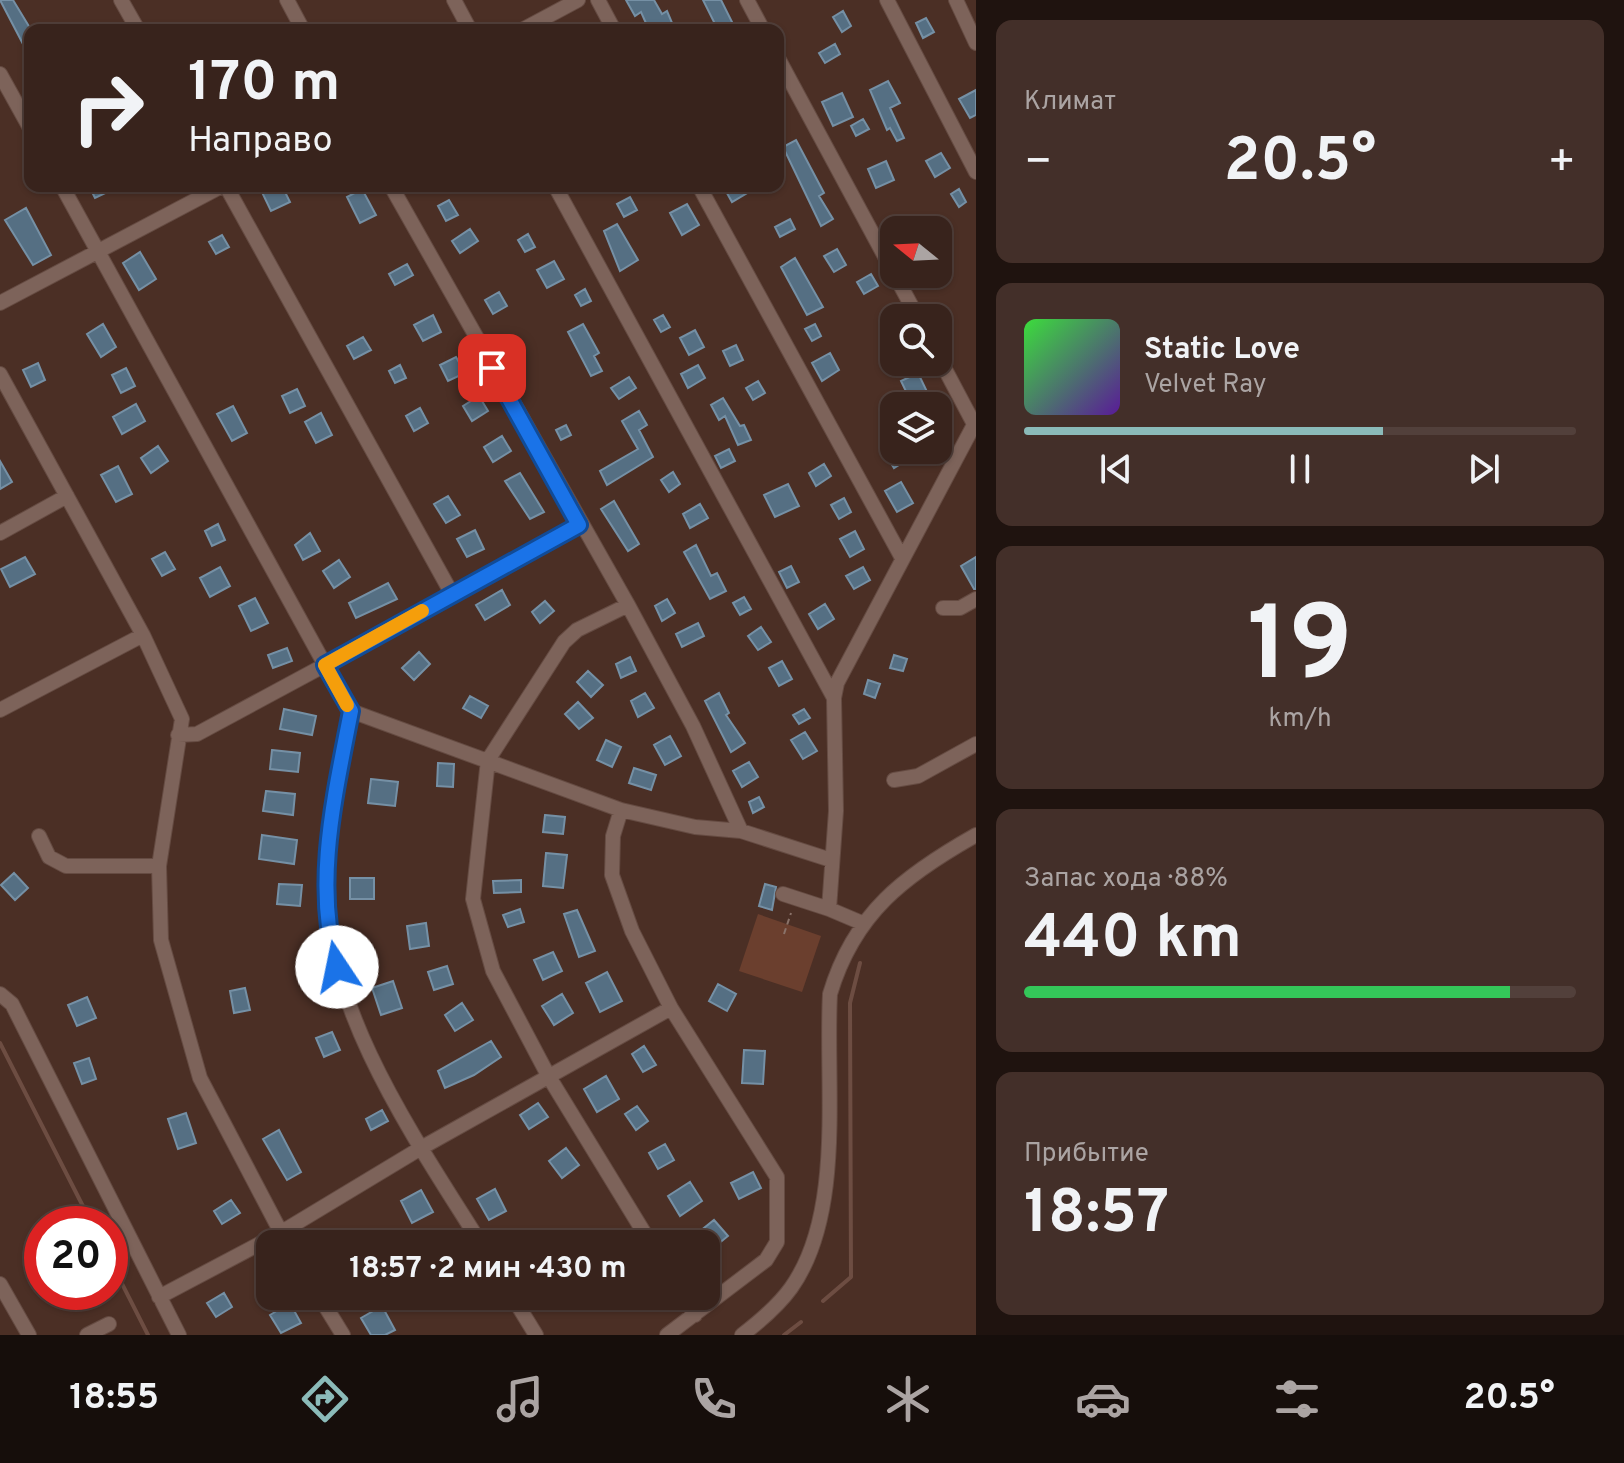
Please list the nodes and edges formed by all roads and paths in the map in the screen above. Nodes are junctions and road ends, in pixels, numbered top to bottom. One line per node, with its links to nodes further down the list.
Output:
1 (121, 0): 9 (street)
2 (287, 0): 10 (street)
3 (454, 0): 11 (street)
4 (578, 0): 12 (street)
5 (598, 0): 13 (street)
6 (747, 0): 14 (street)
7 (887, 0): 19 (street)
8 (956, 0): 15 (street)
9 (135, 24)
10 (300, 24)
11 (467, 24)
12 (533, 24)
13 (611, 24)
14 (760, 24)
15 (976, 43)
16 (784, 69): 28 (street)
17 (0, 74): 18 (street)
18 (24, 117)
19 (976, 172)
20 (65, 192): 26 (street)
21 (212, 192): 26 (street)
22 (227, 192): 36 (street)
23 (394, 192): 33 (street)
24 (558, 192): 42 (street)
25 (702, 192): 35 (street)
26 (98, 250): 27 (street); 41 (street)
27 (0, 303)
28 (910, 304)
29 (0, 374): 32 (street)
30 (949, 376): 31 (street)
31 (975, 422): 35 (street)
32 (67, 496): 34 (street); 40 (street)
33 (579, 525): 36 (street); 38 (street)
34 (0, 533)
35 (902, 558): 42 (street)
36 (452, 594): 41 (street)
37 (976, 599): 39 (street)
38 (628, 605): 47 (street); 50 (street)
39 (943, 608)
40 (143, 635): 43 (street); 45 (street)
41 (325, 665): 44 (street); 45 (street)
42 (834, 698): 53 (street)
43 (0, 710)
44 (351, 711): 47 (street); 62 (street)
45 (178, 735): 54 (street)
46 (976, 744): 48 (street)
47 (488, 760): 49 (street); 61 (street)
48 (894, 780)
49 (621, 810): 50 (street); 60 (street)
50 (741, 831): 53 (street)
51 (976, 835): 57 (street)
52 (39, 836): 54 (street)
53 (831, 860): 56 (street)
54 (159, 866): 63 (street)
55 (790, 896): 56 (street); 58 (path)
56 (829, 909): 57 (street)
57 (862, 923): 81 (street)
58 (784, 934)
59 (0, 994): 69 (street)
60 (671, 1008): 61 (street); 73 (street)
61 (549, 1077): 62 (street); 66 (street)
62 (421, 1148): 64 (street); 65 (street)
63 (280, 1230)
64 (296, 1230)
65 (472, 1230)
66 (642, 1230)
67 (256, 1251): 69 (street)
68 (0, 1284): 75 (street)
69 (159, 1297): 77 (street)
70 (328, 1310): 78 (street)
71 (521, 1310): 79 (street)
72 (692, 1310): 73 (street)
73 (695, 1315): 80 (street)
74 (109, 1324): 76 (street)
75 (29, 1335)
76 (87, 1335)
77 (179, 1335)
78 (343, 1335)
79 (536, 1335)
80 (667, 1335)
81 (742, 1335)

